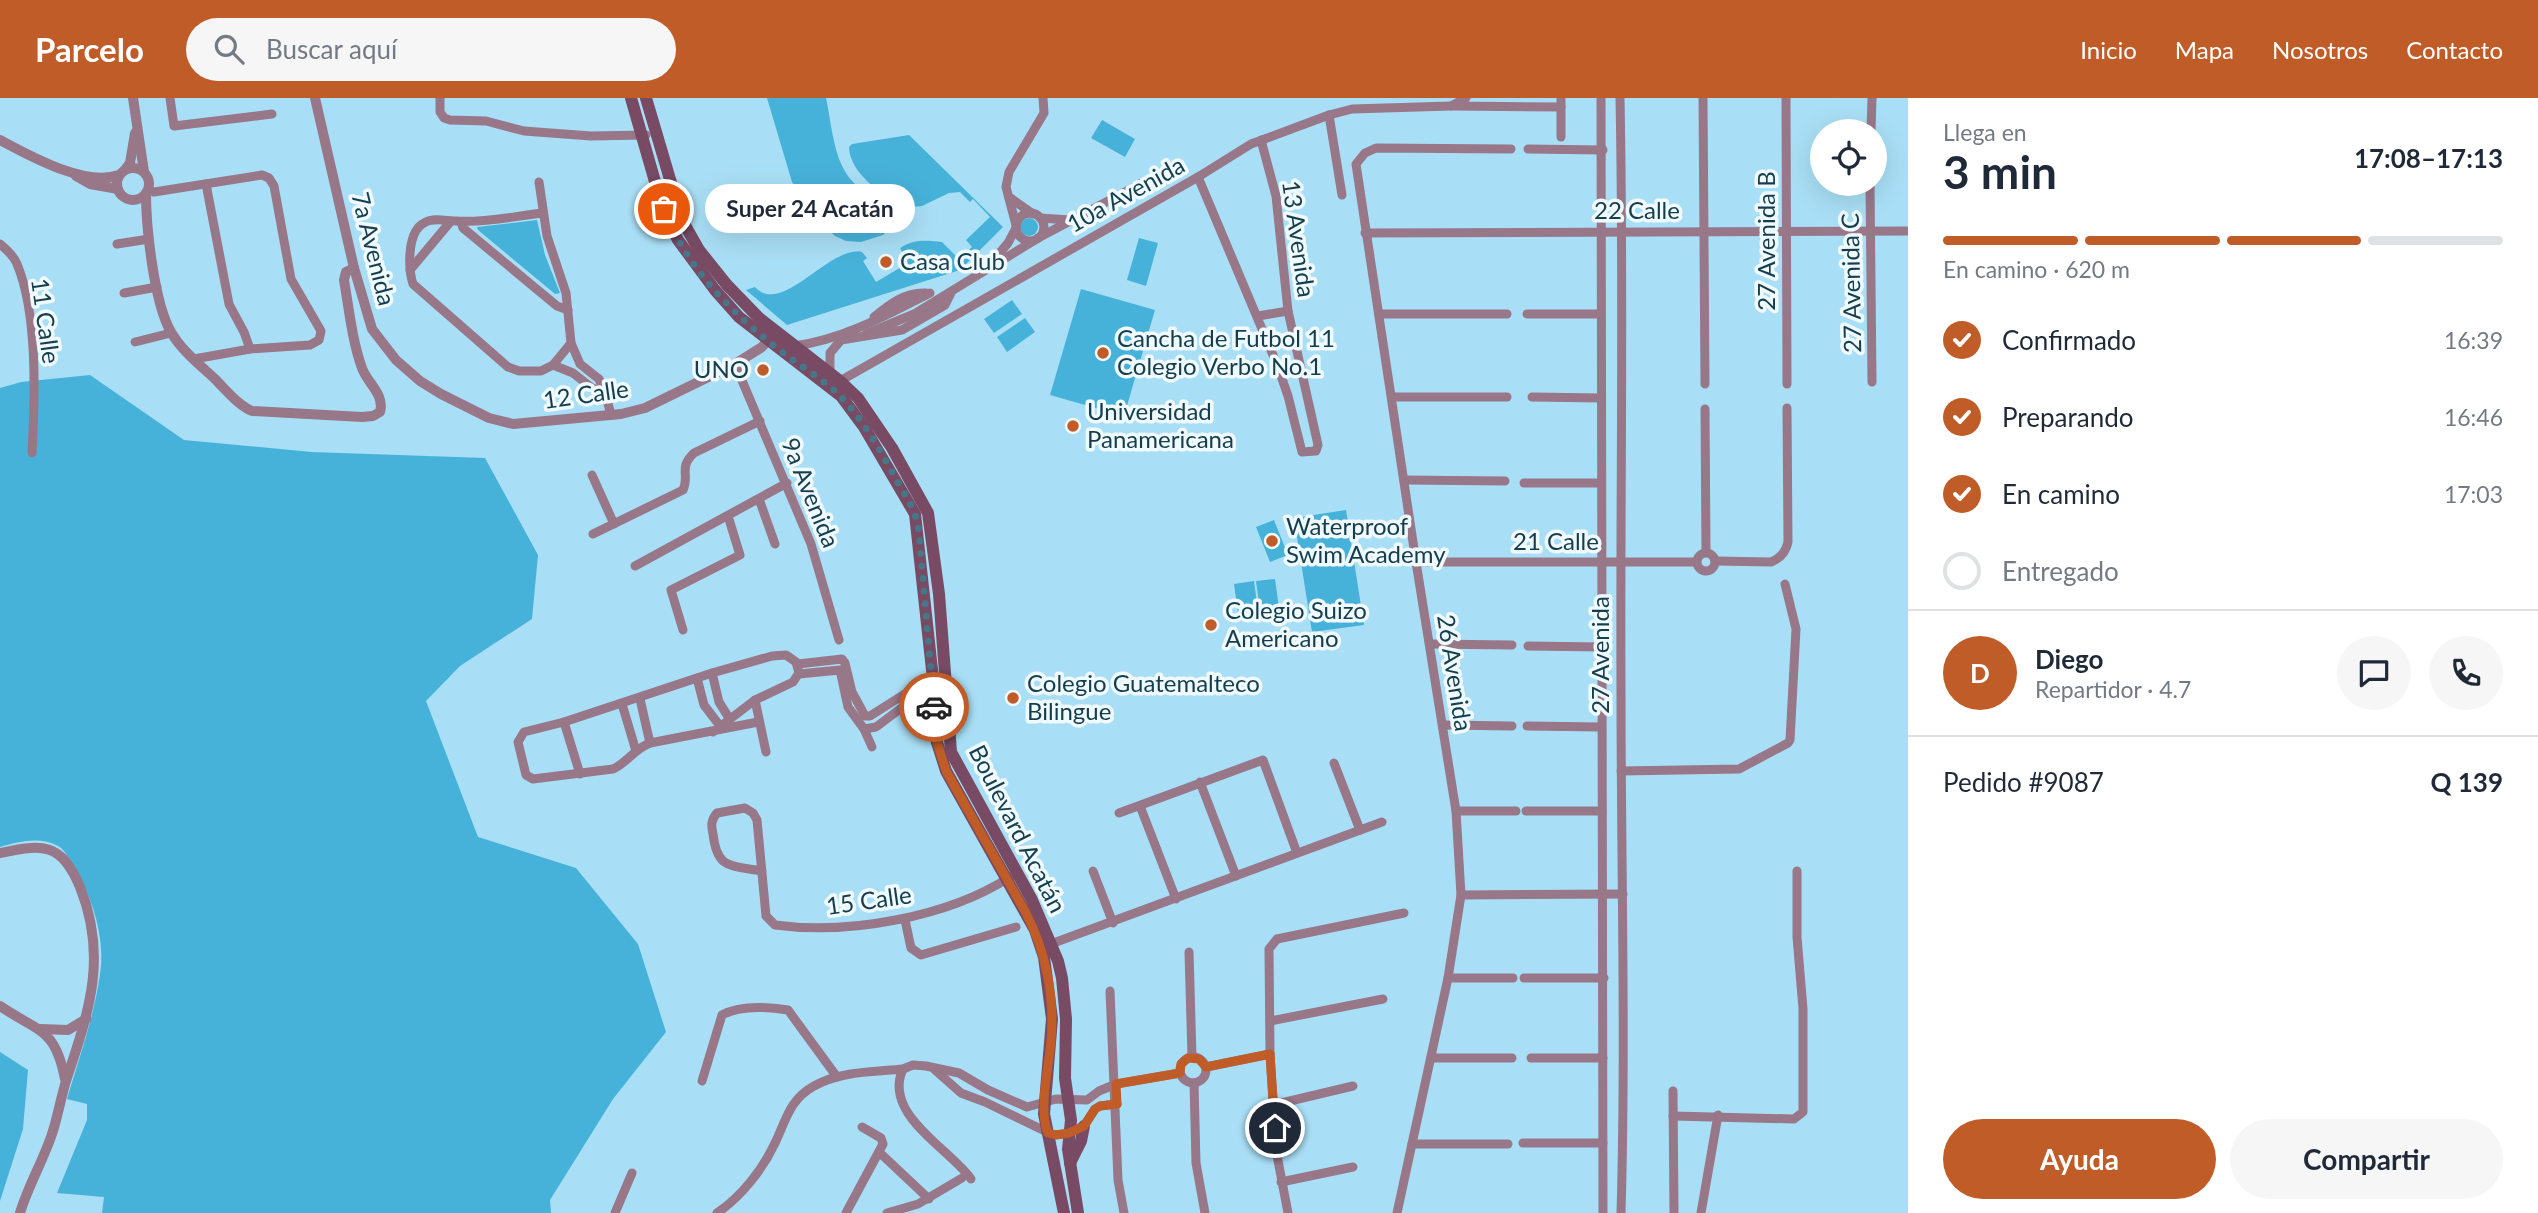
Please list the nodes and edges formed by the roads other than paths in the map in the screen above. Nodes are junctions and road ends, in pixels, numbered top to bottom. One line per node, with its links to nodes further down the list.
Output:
1 (133, 98): 18 (street)
2 (170, 98): 16 (street)
3 (315, 98): 59 (street, 7a Avenida)
4 (440, 98): 21 (street)
5 (631, 98): 21 (main road, Boulevard Acatán)
6 (646, 98): 20 (main road, Boulevard Acatán)
7 (1043, 98): 38 (street)
8 (1466, 98): 15 (street, 10a Avenida)
9 (1601, 98): 27 (street, 27 Avenida)
10 (1620, 98): 48 (street, 27 Avenida)
11 (1703, 98): 49 (street)
12 (1786, 98): 51 (street, 27 Avenida B)
13 (1872, 98): 19 (street)
14 (1561, 103): 15 (street, 10a Avenida); 22 (street)
15 (1451, 106): 17 (street, 10a Avenida)
16 (272, 114)
17 (1329, 115): 23 (street, 10a Avenida); 37 (street)
18 (136, 116): 29 (street); 31 (street)
19 (1871, 119)
20 (655, 133): 21 (street); 73 (main road, Boulevard Acatán)
21 (641, 137): 73 (main road, Boulevard Acatán)
22 (1561, 137)
23 (1261, 140): 32 (street, 10a Avenida); 65 (street, 13 Avenida)
24 (0, 141): 28 (street)
25 (1511, 149): 53 (street, 26 Avenida)
26 (1528, 149): 27 (street)
27 (1603, 149): 47 (street, 27 Avenida)
28 (71, 172): 31 (street); 35 (street)
29 (144, 172): 31 (street); 36 (street)
30 (1163, 172): 43 (street)
31 (122, 173): 35 (street)
32 (1198, 177): 70 (street, 13 Avenida); 83 (street, 10a Avenida)
33 (539, 182): 41 (street)
34 (206, 184): 36 (street); 77 (street); 77 (street)
35 (118, 189): 40 (street)
36 (150, 193): 40 (street); 45 (street)
37 (1342, 195)
38 (1007, 196): 42 (street); 46 (street)
39 (1870, 196): 52 (street, 27 Avenida C)
40 (132, 200): 45 (street)
41 (543, 213): 44 (street); 64 (street)
42 (1036, 216): 43 (street); 46 (street); 55 (street)
43 (1075, 220): 55 (street)
44 (456, 222): 60 (street); 60 (street); 64 (street)
45 (147, 227): 54 (street)
46 (1016, 227): 55 (street); 58 (street)
47 (1603, 230): 48 (street, 22 Calle); 53 (street, 22 Calle); 69 (street, 27 Avenida)
48 (1623, 230): 49 (street, 22 Calle); 112 (street, 27 Avenida)
49 (1705, 230): 51 (street, 22 Calle); 85 (street)
50 (1908, 231): 52 (street, 22 Calle)
51 (1786, 232): 52 (street, 22 Calle); 86 (street, 27 Avenida B)
52 (1870, 232): 84 (street, 27 Avenida C)
53 (1365, 233): 66 (street, 26 Avenida)
54 (149, 239): 57 (street); 61 (street)
55 (1037, 239): 58 (street)
56 (0, 244): 97 (street, 11 Calle)
57 (117, 244)
58 (987, 267): 62 (street)
59 (354, 268): 78 (street); 87 (street, 7a Avenida)
60 (410, 270): 79 (street)
61 (157, 287): 63 (street); 72 (street)
62 (953, 290): 71 (street); 71 (street)
63 (124, 293)
64 (568, 310): 75 (street)
65 (1288, 311): 70 (street); 70 (street, 13 Avenida)
66 (1379, 314): 67 (street); 89 (street, 26 Avenida)
67 (1507, 314)
68 (1527, 314): 69 (street)
69 (1601, 314): 92 (street, 27 Avenida)
70 (1258, 316)
71 (865, 330): 76 (street); 83 (street)
72 (171, 333): 74 (street); 78 (street)
73 (772, 336): 76 (main road, Boulevard Acatán); 81 (street, 12 Calle); 126 (main road, Boulevard Acatán)
74 (135, 342)
75 (571, 343): 79 (street); 80 (street)
76 (794, 346): 83 (main road, Boulevard Acatán)
77 (250, 349): 78 (street)
78 (194, 359)
79 (553, 365): 82 (street)
80 (580, 365): 82 (street); 88 (street)
81 (734, 365): 95 (street, 12 Calle); 96 (street, 9a Avenida)
82 (573, 373): 88 (street)
83 (835, 377): 126 (main road, Boulevard Acatán)
84 (1872, 382)
85 (1705, 384)
86 (1787, 384)
87 (429, 388): 95 (street, 12 Calle)
88 (605, 392): 95 (street)
89 (1392, 397): 90 (street); 99 (street, 26 Avenida)
90 (1507, 397)
91 (1532, 397): 92 (street)
92 (1601, 398): 103 (street, 27 Avenida)
93 (1787, 408): 114 (street)
94 (1705, 409): 109 (street)
95 (611, 415)
96 (760, 421): 101 (street, 9a Avenida); 106 (street)
97 (32, 453)
98 (592, 475): 106 (street)
99 (1404, 480): 100 (street); 110 (street, 26 Avenida)
100 (1505, 481)
101 (787, 483): 104 (street); 118 (street, 9a Avenida)
102 (1524, 483): 103 (street)
103 (1601, 483): 111 (street, 27 Avenida)
104 (759, 499): 105 (street); 108 (street)
105 (728, 516): 115 (street); 117 (street)
106 (614, 524): 107 (street)
107 (593, 534)
108 (775, 544)
109 (1706, 552): 113 (street); 114 (street)
110 (1416, 562): 111 (street, 21 Calle); 119 (street, 26 Avenida)
111 (1601, 562): 112 (street, 21 Calle); 122 (street, 27 Avenida)
112 (1620, 562): 113 (street, 21 Calle); 145 (street, 27 Avenida)
113 (1696, 562): 114 (street, 21 Calle)
114 (1715, 562)
115 (635, 566)
116 (1785, 584): 145 (street)
117 (683, 630)
118 (839, 640)
119 (1430, 645): 120 (street); 134 (street, 26 Avenida)
120 (1511, 645)
121 (1528, 646): 122 (street)
122 (1602, 646): 137 (street, 27 Avenida)
123 (798, 669): 124 (street); 128 (street); 130 (street); 130 (street)
124 (712, 673): 125 (street); 131 (street)
125 (697, 678): 127 (street); 138 (street)
126 (934, 680): 130 (street); 139 (street); 159 (main road, Boulevard Acatán)
127 (640, 699): 129 (street); 140 (street)
128 (755, 700): 131 (street); 133 (street)
129 (622, 704): 132 (street); 142 (street)
130 (857, 711): 139 (street)
131 (729, 718): 138 (street)
132 (564, 722): 146 (street); 146 (street)
133 (758, 722): 138 (street); 143 (street)
134 (1443, 725): 135 (street); 149 (street, 26 Avenida)
135 (1512, 726)
136 (1527, 726): 137 (street)
137 (1601, 727): 150 (street, 27 Avenida)
138 (716, 729): 140 (street)
139 (864, 729): 141 (street)
140 (650, 743): 142 (street)
141 (872, 747)
142 (636, 751): 146 (street)
143 (766, 752)
144 (1334, 763): 153 (street)
145 (1621, 771): 162 (street, 27 Avenida)
146 (580, 774)
147 (1200, 782): 148 (street); 155 (street); 160 (street)
148 (1140, 806): 151 (street); 164 (street)
149 (1456, 811): 150 (street); 163 (street, 26 Avenida)
150 (1602, 811): 161 (street, 27 Avenida)
151 (1119, 813)
152 (1381, 822): 153 (street)
153 (1360, 830): 155 (street)
154 (0, 853): 178 (street)
155 (1297, 853): 160 (street)
156 (762, 871): 156 (street, 15 Calle); 166 (street, 15 Calle)
157 (1093, 871): 167 (street)
158 (1797, 871): 203 (street)
159 (1013, 876): 166 (street, 15 Calle); 169 (main road, Boulevard Acatán)
160 (1236, 876): 164 (street)
161 (1604, 893): 162 (street); 163 (street); 174 (street, 27 Avenida)
162 (1623, 894): 231 (street, 27 Avenida)
163 (1461, 895): 171 (street, 26 Avenida)
164 (1176, 899): 167 (street)
165 (1404, 913): 179 (street)
166 (905, 920): 168 (street)
167 (1113, 923): 169 (street)
168 (1016, 927)
169 (1046, 946): 198 (main road, Boulevard Acatán); 200 (main road, Boulevard Acatán)
170 (1189, 952): 182 (street)
171 (1448, 978): 172 (street); 183 (street, 26 Avenida)
172 (1513, 978)
173 (1524, 978): 174 (street)
174 (1604, 978): 186 (street, 27 Avenida)
175 (1110, 991): 195 (street)
176 (1383, 999): 179 (street)
177 (0, 1006): 180 (street)
178 (86, 1019): 180 (street); 193 (street)
179 (1270, 1021): 181 (street)
180 (40, 1029): 193 (street)
181 (1270, 1054): 187 (street); 202 (street)
182 (1192, 1057): 187 (street); 190 (street)
183 (1431, 1058): 184 (street); 211 (street, 26 Avenida)
184 (1512, 1058)
185 (1531, 1058): 186 (street)
186 (1604, 1058): 210 (street, 27 Avenida)
187 (1206, 1067): 194 (street)
188 (903, 1069): 189 (street); 191 (street); 218 (street)
189 (935, 1069): 200 (street); 207 (street)
190 (1180, 1073): 194 (street); 195 (street)
191 (836, 1077): 192 (street); 221 (street)
192 (702, 1081)
193 (65, 1082): 219 (street)
194 (1194, 1083): 227 (street)
195 (1116, 1084): 199 (street); 201 (street)
196 (1353, 1086): 202 (street)
197 (1672, 1091): 204 (street)
198 (1069, 1100): 199 (street); 200 (street); 208 (main road, Boulevard Acatán)
199 (1087, 1100): 205 (street)
200 (1045, 1103): 207 (main road, Boulevard Acatán)
201 (1117, 1104): 205 (street); 226 (street)
202 (1273, 1105): 217 (street)
203 (1718, 1115): 204 (street); 233 (street)
204 (1673, 1116): 232 (street)
205 (1084, 1126): 208 (street); 214 (main road)
206 (862, 1127): 213 (street)
207 (1048, 1133): 208 (street); 224 (main road, Boulevard Acatán)
208 (1069, 1133): 214 (main road, Boulevard Acatán)
209 (1523, 1143): 210 (street)
210 (1603, 1143): 230 (street, 27 Avenida)
211 (1412, 1144): 212 (street); 229 (street, 26 Avenida)
212 (1508, 1144)
213 (879, 1152): 218 (street); 222 (street)
214 (1070, 1163): 225 (main road, Boulevard Acatán)
215 (1353, 1167): 217 (street)
216 (632, 1173): 220 (street)
217 (1281, 1182): 228 (street)
218 (929, 1199): 223 (street)
219 (20, 1213)
220 (615, 1213)
221 (717, 1213)
222 (846, 1213)
223 (887, 1213)
224 (1065, 1213)
225 (1078, 1213)
226 (1124, 1213)
227 (1205, 1213)
228 (1288, 1213)
229 (1397, 1213)
230 (1603, 1213)
231 (1621, 1213)
232 (1674, 1213)
233 (1702, 1213)

